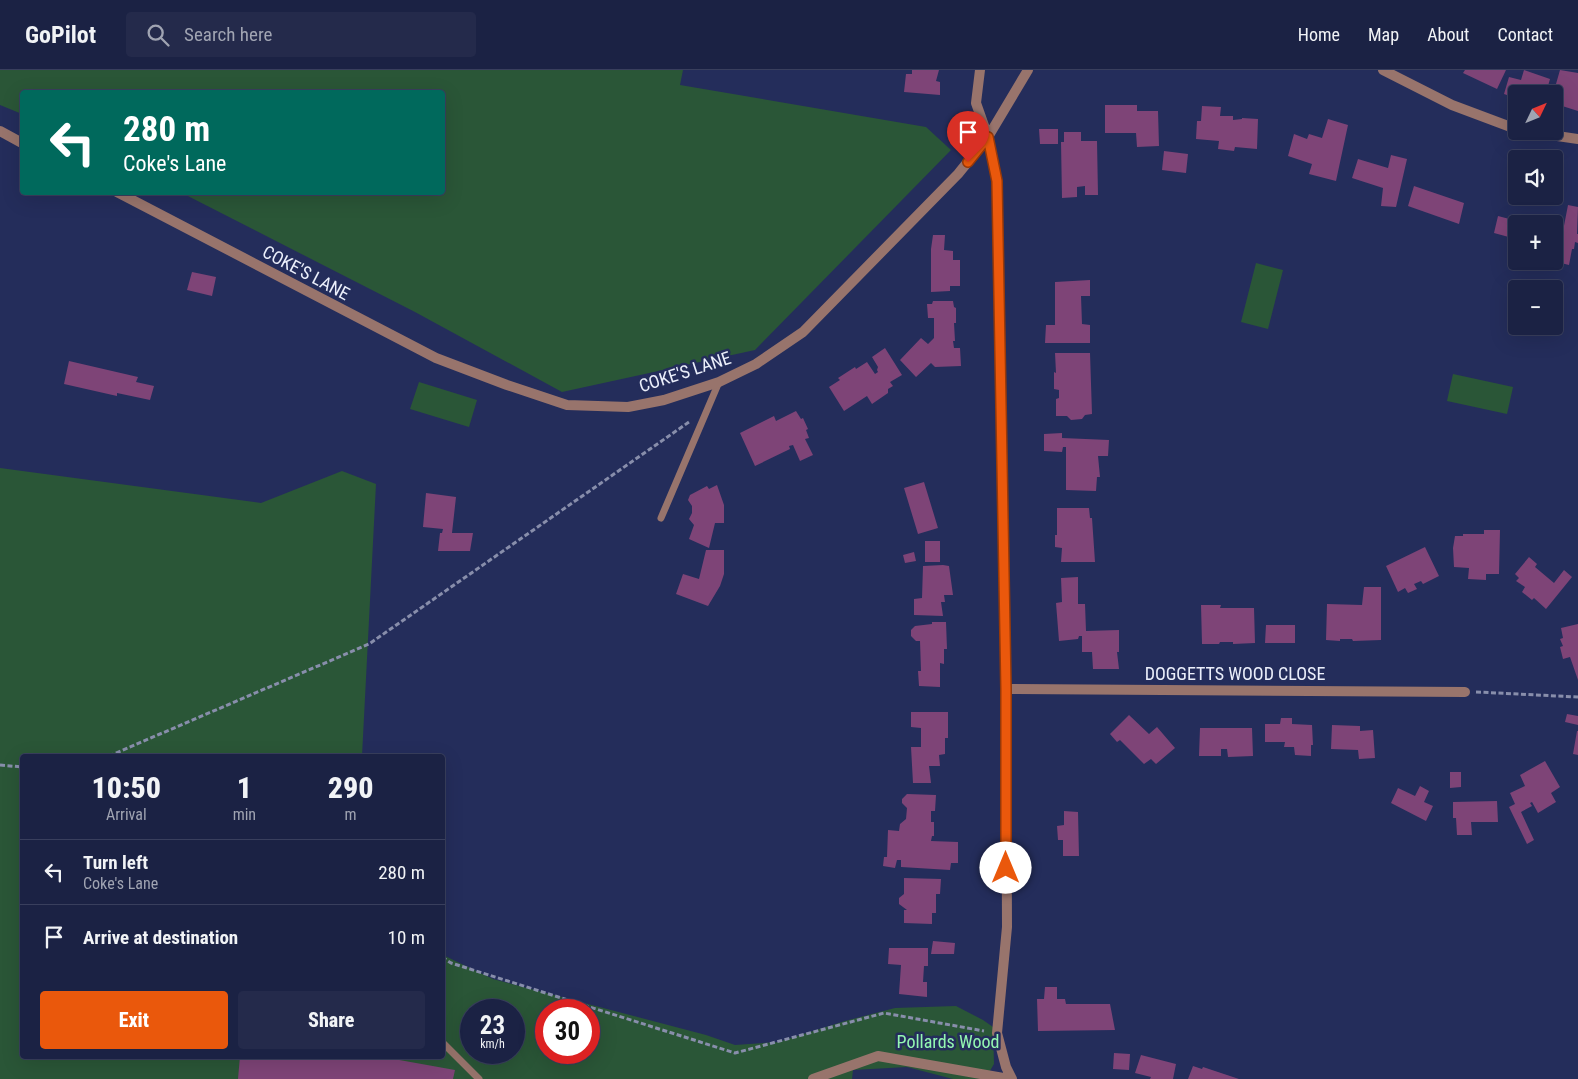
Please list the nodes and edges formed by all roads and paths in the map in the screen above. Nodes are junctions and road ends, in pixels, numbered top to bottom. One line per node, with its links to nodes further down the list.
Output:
1 (980, 70): 7 (street)
2 (1028, 70): 7 (street, COKE'S LANE)
3 (1383, 70): 4 (street)
4 (1508, 126)
5 (0, 131): 9 (street)
6 (1563, 136): 8 (street)
7 (988, 137): 11 (street, COKE'S LANE); 14 (street)
8 (1578, 138)
9 (20, 142)
10 (123, 195): 11 (street, COKE'S LANE)
11 (719, 382): 12 (lane)
12 (708, 409): 13 (lane); 17 (path)
13 (661, 518)
14 (1006, 689): 15 (street, DOGGETTS WOOD CLOSE); 21 (street)
15 (1465, 692): 16 (path)
16 (1578, 697)
17 (114, 754)
18 (0, 765): 19 (path)
19 (20, 766)
20 (445, 959): 21 (path)
21 (997, 1033): 25 (street)
22 (445, 1045): 23 (lane)
23 (479, 1079)
24 (813, 1079): 25 (street)
25 (1011, 1079)

